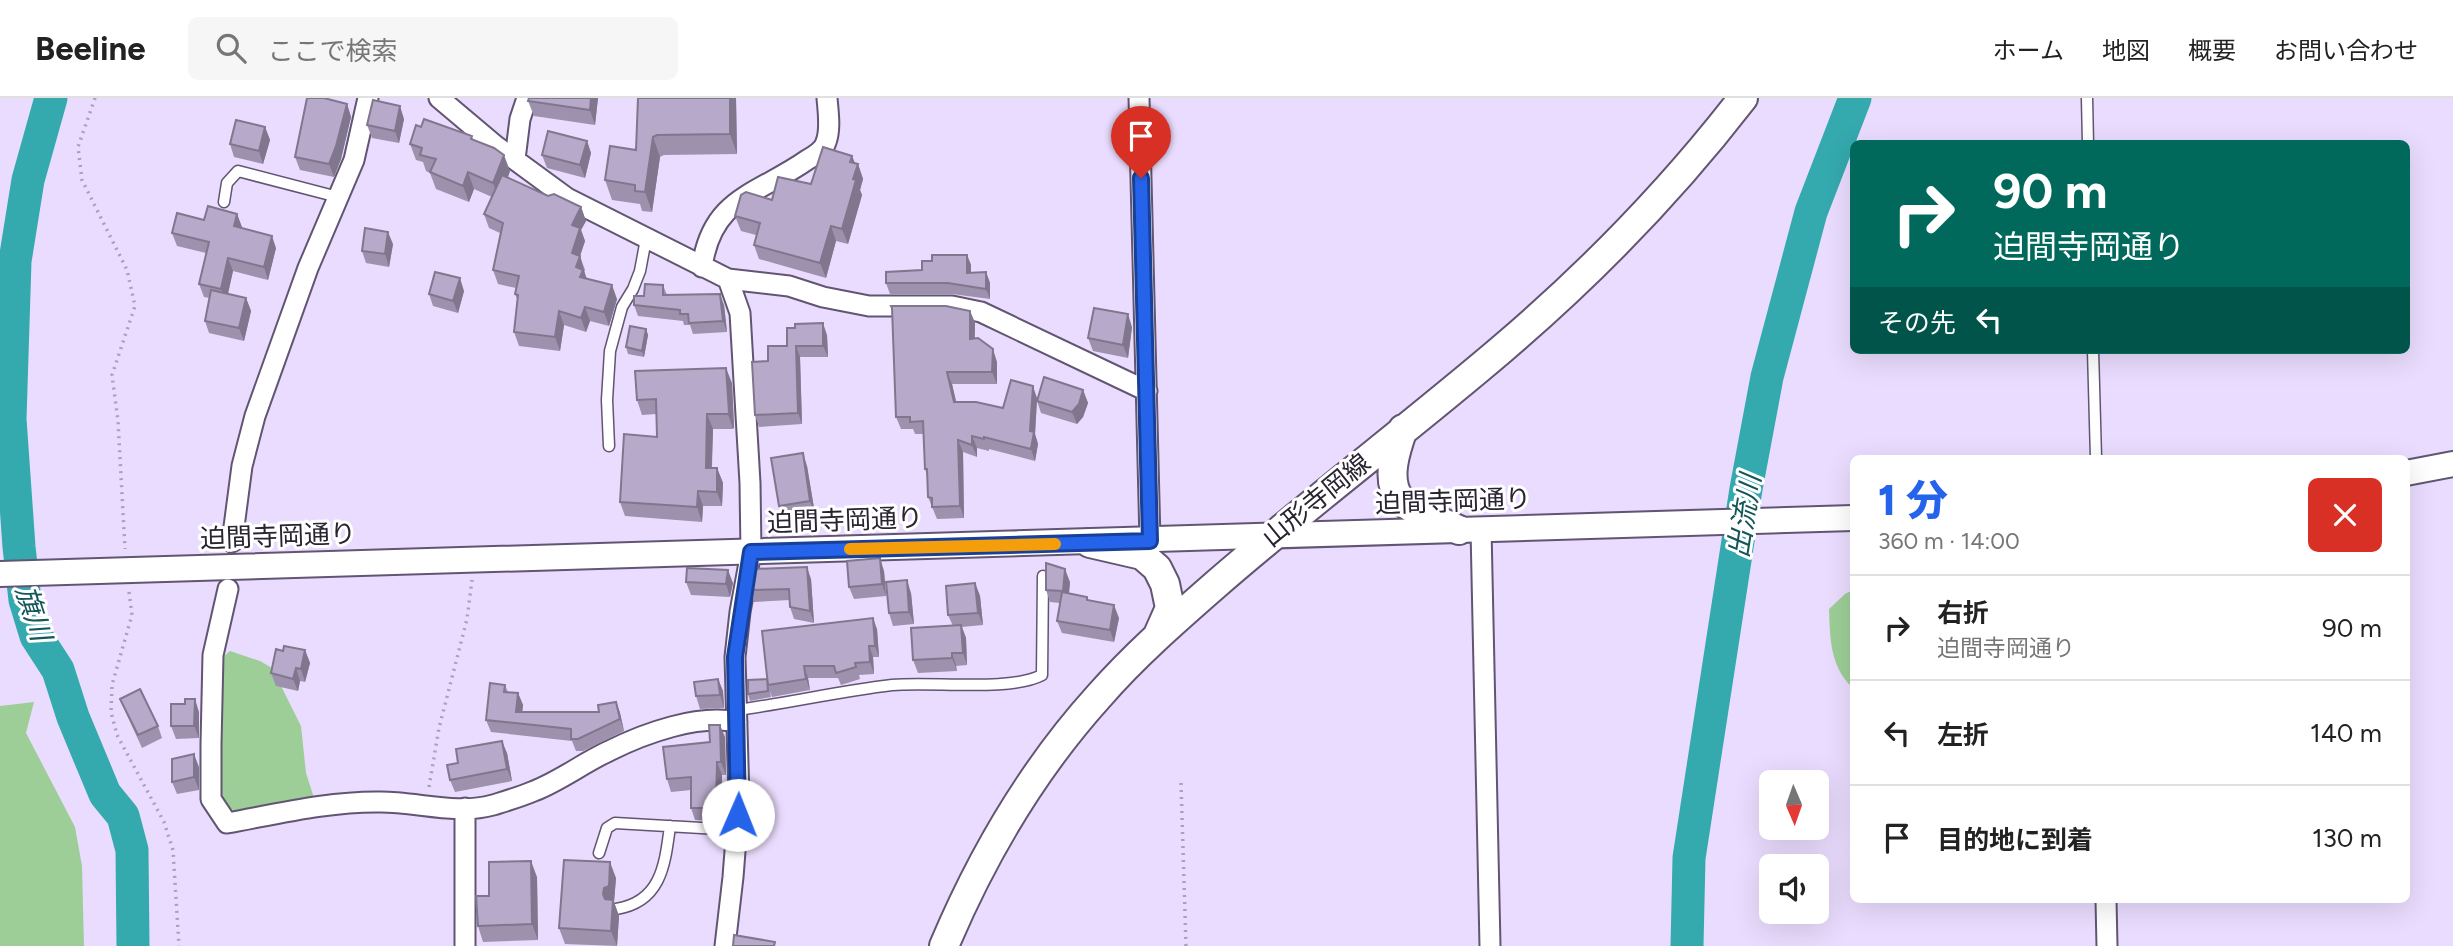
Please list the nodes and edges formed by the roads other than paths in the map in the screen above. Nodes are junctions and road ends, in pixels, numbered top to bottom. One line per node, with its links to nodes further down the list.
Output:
1 (368, 98): 10 (street)
2 (439, 98): 9 (street)
3 (527, 98): 9 (street)
4 (827, 98): 13 (street)
5 (1139, 98): 16 (street)
6 (1743, 98): 17 (main road, 山形寺岡線)
7 (2087, 98): 8 (lane)
8 (2088, 140)
9 (515, 159): 12 (street)
10 (338, 197): 11 (lane); 26 (street)
11 (224, 202)
12 (646, 239): 13 (street); 18 (lane)
13 (702, 267): 14 (street)
14 (728, 279): 16 (street); 28 (street)
15 (2094, 354): 19 (lane)
16 (1147, 391): 25 (street)
17 (1403, 429): 23 (main road); 24 (main road, 山形寺岡線)
18 (609, 446)
19 (2096, 455)
20 (2453, 464): 21 (street)
21 (2410, 472)
22 (1850, 518): 23 (street, 迫間寺岡通り)
23 (1470, 530): 24 (street, 迫間寺岡通り); 43 (street)
24 (1271, 536): 25 (street, 迫間寺岡通り); 32 (main road, 山形寺岡線)
25 (1150, 541): 27 (street, 迫間寺岡通り)
26 (232, 542)
27 (1090, 543): 28 (street, 迫間寺岡通り); 32 (main road)
28 (751, 552): 29 (street, 迫間寺岡通り); 33 (street)
29 (0, 574)
30 (1043, 576): 33 (lane)
31 (228, 589): 34 (street)
32 (1158, 635): 42 (main road, 山形寺岡線)
33 (737, 716): 34 (street); 36 (street)
34 (465, 808): 40 (street)
35 (670, 826): 36 (lane); 37 (lane); 39 (lane)
36 (736, 830): 41 (street)
37 (599, 853)
38 (2106, 903): 44 (street)
39 (616, 909)
40 (465, 946)
41 (725, 946)
42 (944, 946)
43 (1490, 946)
44 (2107, 946)

